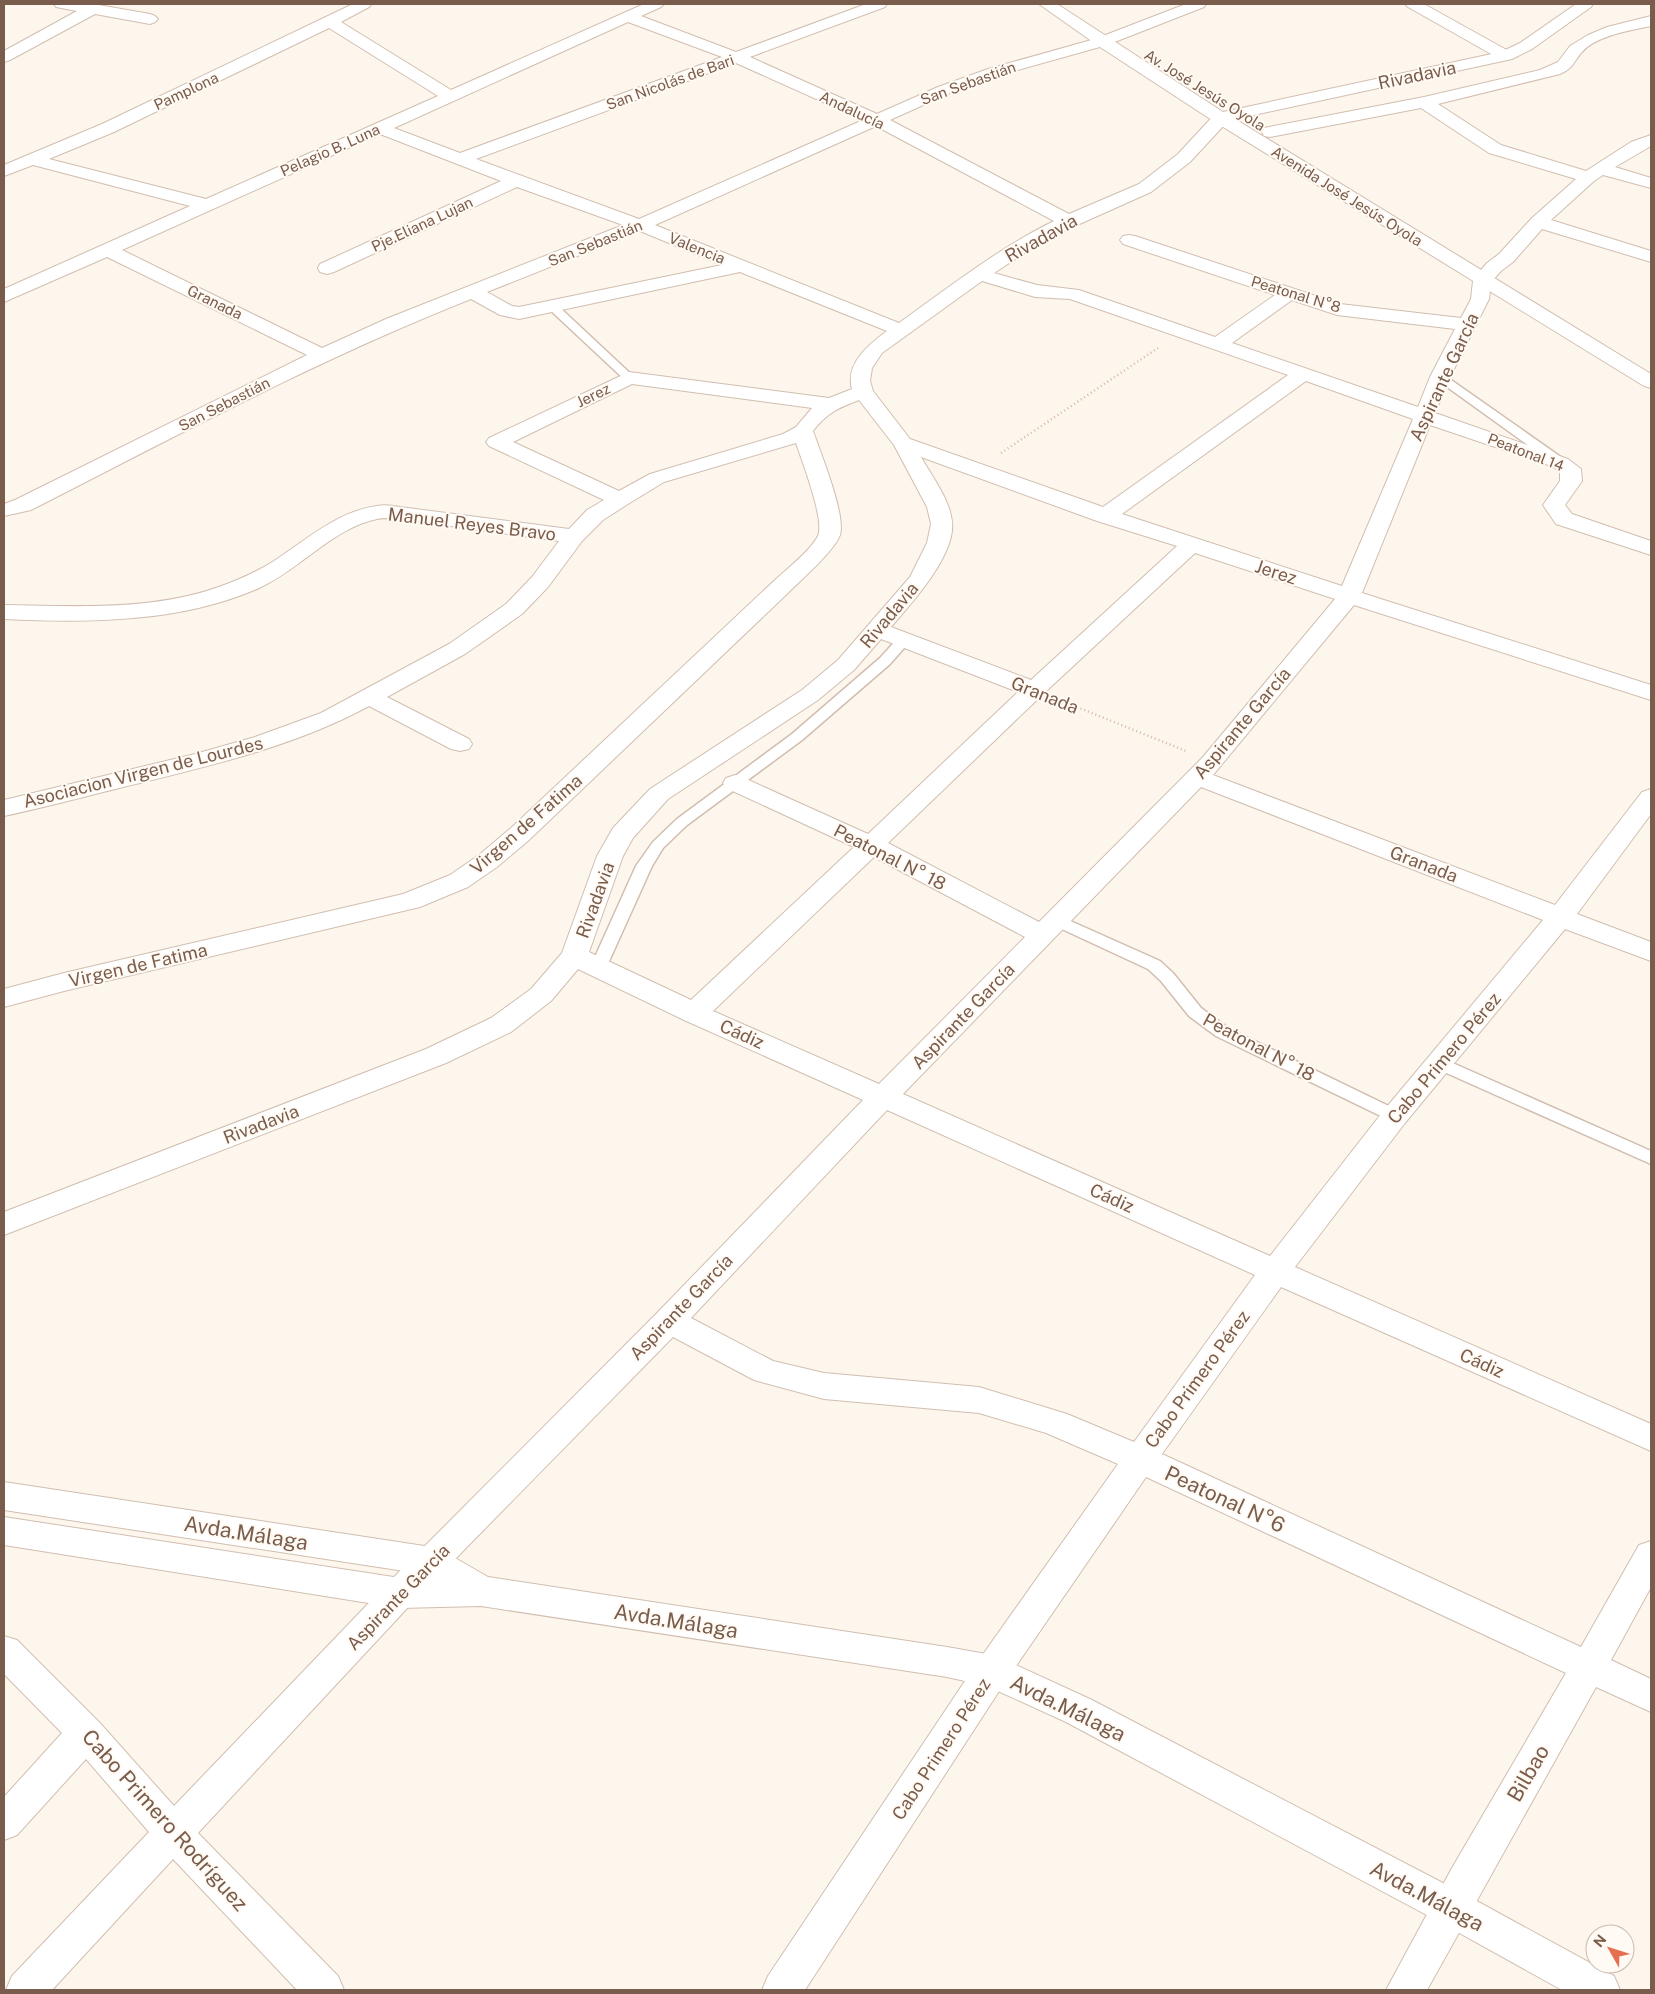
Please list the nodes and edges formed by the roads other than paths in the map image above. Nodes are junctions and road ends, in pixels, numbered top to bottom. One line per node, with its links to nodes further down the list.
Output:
1 (61, 4): 10 (street)
2 (364, 4): 14 (street, Pamplona)
3 (656, 4): 11 (street, Pelagio B. Luna)
4 (880, 4): 19 (street, San Nicolás de Bari)
5 (1046, 4): 16 (street, Avenida José Jesús Oyola)
6 (1072, 4): 15 (street, Av. José Jesús Oyola)
7 (1199, 4): 15 (street, San Sebastián)
8 (1413, 4): 17 (street)
9 (1586, 4): 17 (street, Rivadavia)
10 (92, 9): 12 (street); 18 (street)
11 (629, 17): 19 (street, Andalucía); 20 (street, Pelagio B. Luna)
12 (150, 19)
13 (1651, 21): 21 (street)
14 (330, 22): 20 (street); 28 (street, Pamplona)
15 (1119, 36): 16 (street, San Sebastián); 22 (street, Av. José Jesús Oyola)
16 (1101, 42): 22 (street, Avenida José Jesús Oyola); 23 (street, San Sebastián)
17 (1506, 56): 22 (street, Rivadavia)
18 (4, 57)
19 (736, 57): 23 (street, Andalucía); 27 (street, San Nicolás de Bari)
20 (450, 96): 24 (street, Pelagio B. Luna)
21 (1424, 102): 25 (street); 30 (street)
22 (1230, 115): 25 (street, Av. José Jesús Oyola); 34 (street, Rivadavia); 45 (street, Avenida José Jesús Oyola)
23 (875, 119): 34 (street, Andalucía); 36 (street, San Sebastián)
24 (380, 128): 27 (street, Valencia); 33 (street, Pelagio B. Luna)
25 (1270, 132): 37 (street, Av. José Jesús Oyola)
26 (1651, 140): 30 (street)
27 (460, 159): 31 (street, Valencia)
28 (34, 160): 29 (street, Pamplona); 33 (street)
29 (4, 171)
30 (1595, 173): 32 (street); 35 (street)
31 (516, 181): 36 (street, Valencia); 43 (street, Pje.Eliana Lujan)
32 (1651, 183)
33 (208, 205): 39 (street, Pelagio B. Luna)
34 (1068, 221): 44 (street, Rivadavia)
35 (1538, 222): 41 (street); 45 (street)
36 (640, 225): 42 (street, Valencia); 46 (street, San Sebastián)
37 (1444, 237)
38 (1129, 240): 47 (street, Peatonal N°8)
39 (108, 250): 48 (street, Pelagio B. Luna); 53 (street, Granada)
40 (1477, 257): 45 (street)
41 (1651, 257)
42 (741, 266): 49 (street); 51 (street, Valencia)
43 (327, 268)
44 (979, 274): 51 (street, Rivadavia); 52 (street, Peatonal 14)
45 (1488, 274): 50 (street, Aspirante García); 54 (street, Avenida José Jesús Oyola); 58 (street, Avenida José Jesús Oyola)
46 (472, 292): 49 (street); 53 (street, San Sebastián)
47 (1289, 294): 50 (street, Peatonal N°8); 52 (street)
48 (4, 296)
49 (553, 307): 57 (lane)
50 (1468, 325): 56 (street, Aspirante García)
51 (900, 330): 59 (street, Rivadavia)
52 (1216, 345): 55 (street, Peatonal 14)
53 (322, 355): 66 (street, San Sebastián)
54 (1651, 363)
55 (1303, 374): 61 (street, Peatonal 14); 67 (street)
56 (1440, 377): 61 (street, Aspirante García); 64 (lane)
57 (629, 378): 60 (street, Jerez); 65 (street, Jerez)
58 (1651, 382)
59 (863, 392): 60 (street, Asociacion Virgen de Lourdes); 63 (street, Rivadavia)
60 (831, 404): 62 (street, Asociacion Virgen de Lourdes)
61 (1424, 416): 64 (street, Peatonal 14); 71 (street, Aspirante García)
62 (804, 431): 65 (street, Asociacion Virgen de Lourdes); 88 (street, Virgen de Fatima)
63 (903, 443): 67 (street, Jerez); 73 (street, Rivadavia)
64 (1561, 463): 70 (street, Peatonal 14)
65 (620, 499): 68 (street, Asociacion Virgen de Lourdes)
66 (4, 510)
67 (1105, 516): 69 (street, Jerez)
68 (574, 536): 72 (street, Manuel Reyes Bravo); 77 (street, Asociacion Virgen de Lourdes)
69 (1191, 545): 71 (street, Jerez); 75 (street)
70 (1651, 548)
71 (1349, 596): 76 (street, Jerez); 79 (street, Aspirante García)
72 (4, 612)
73 (878, 630): 74 (street, Granada); 87 (street, Rivadavia)
74 (904, 640): 75 (street, Granada); 80 (lane)
75 (1034, 690): 83 (street)
76 (1651, 693)
77 (370, 698): 78 (street); 82 (street, Asociacion Virgen de Lourdes)
78 (460, 744)
79 (1204, 769): 84 (street, Granada); 85 (street, Aspirante García)
80 (735, 783): 83 (street, Peatonal N° 18); 87 (lane)
81 (1651, 797): 84 (street, Cabo Primero Pérez)
82 (4, 808)
83 (871, 845): 85 (street, Peatonal N° 18); 89 (street)
84 (1561, 916): 86 (street, Granada); 90 (street, Cabo Primero Pérez)
85 (1049, 927): 91 (street, Aspirante García); 92 (lane, Peatonal N° 18)
86 (1651, 952)
87 (586, 962): 89 (street, Cádiz); 94 (street, Rivadavia)
88 (4, 998)
89 (694, 1013): 91 (street, Cádiz)
90 (1439, 1063): 92 (street, Cabo Primero Pérez); 93 (lane)
91 (884, 1097): 95 (street, Cádiz); 96 (street, Aspirante García)
92 (1395, 1116): 95 (street, Cabo Primero Pérez)
93 (1651, 1158)
94 (4, 1224)
95 (1275, 1271): 97 (street, Cádiz); 98 (street, Cabo Primero Pérez)
96 (669, 1321): 98 (street, Peatonal N°6); 102 (street, Aspirante García)
97 (1651, 1438)
98 (1140, 1459): 106 (street, Peatonal N°6); 107 (street, Cabo Primero Pérez)
99 (4, 1496): 102 (street, Avda.Málaga)
100 (4, 1531): 104 (street, Avda.Málaga)
101 (1651, 1555): 106 (street, Bilbao)
102 (431, 1561): 103 (street, Avda.Málaga); 104 (street, Aspirante García)
103 (481, 1592): 104 (street, Avda.Málaga); 107 (street, Avda.Málaga)
104 (400, 1593): 111 (street, Aspirante García)
105 (4, 1651): 109 (street, Cabo Primero Rodríguez)
106 (1589, 1668): 108 (street, Peatonal N°6); 112 (street, Bilbao)
107 (992, 1671): 112 (street, Avda.Málaga); 115 (street, Cabo Primero Pérez)
108 (1651, 1696)
109 (86, 1733): 110 (street); 111 (street, Cabo Primero Rodríguez)
110 (4, 1823)
111 (173, 1833): 113 (street, Aspirante García); 114 (street, Cabo Primero Rodríguez)
112 (1450, 1907): 116 (street, Bilbao); 117 (street, Avda.Málaga)
113 (26, 1990)
114 (324, 1990)
115 (782, 1990)
116 (1406, 1990)
117 (1600, 1990)

